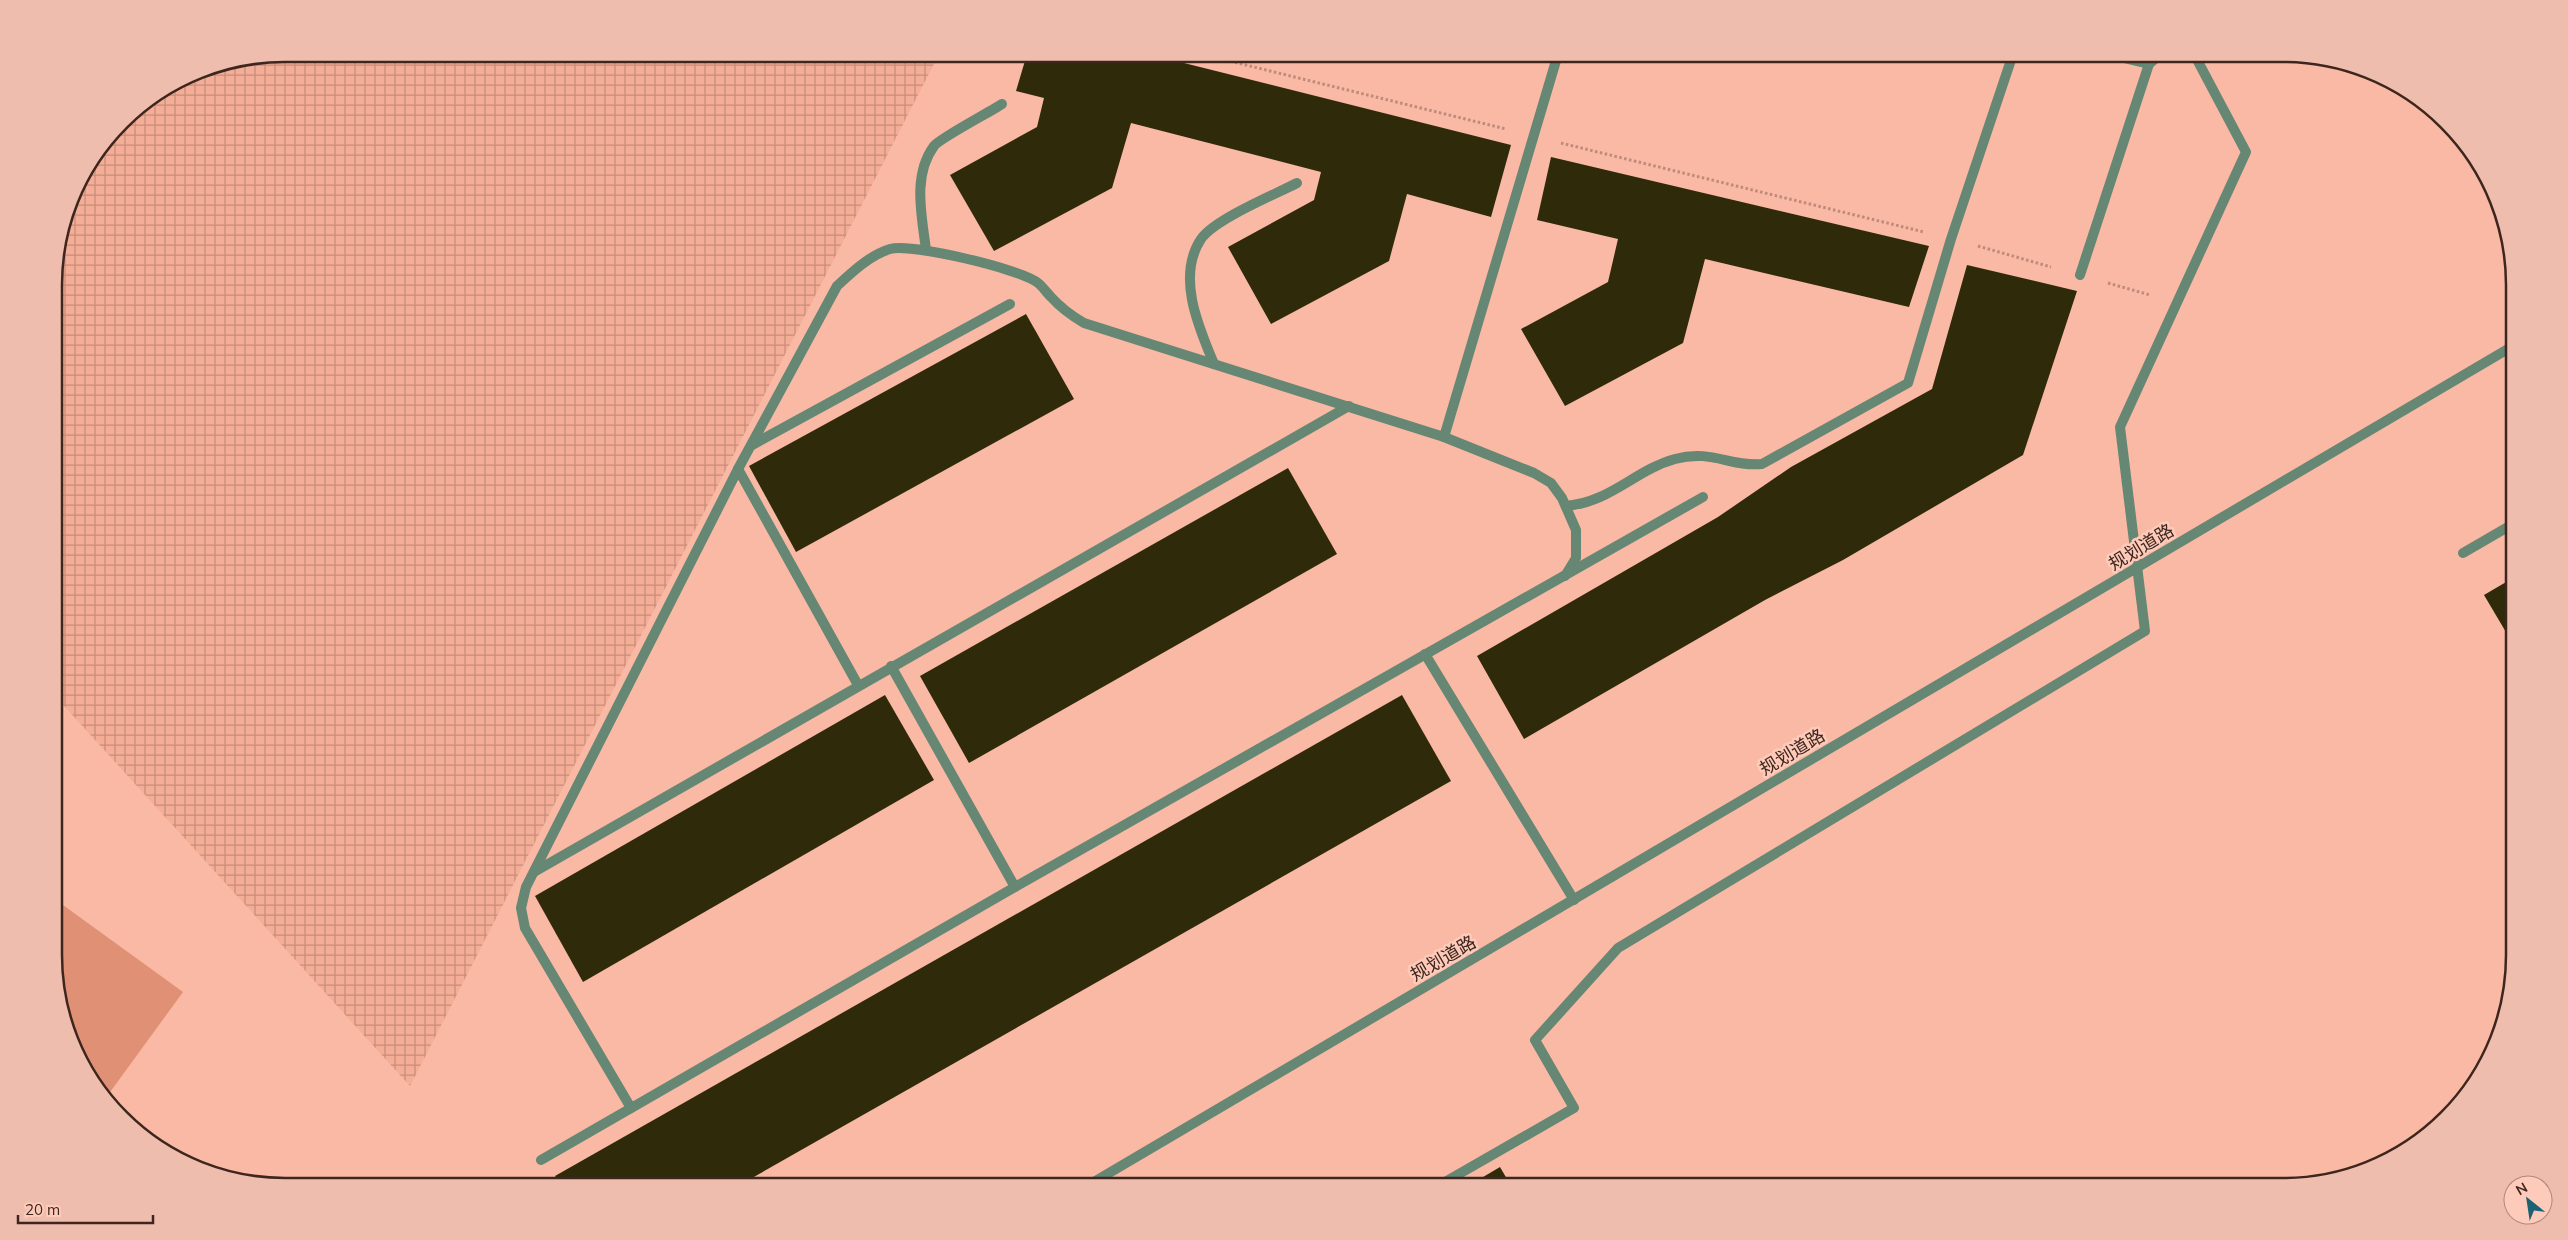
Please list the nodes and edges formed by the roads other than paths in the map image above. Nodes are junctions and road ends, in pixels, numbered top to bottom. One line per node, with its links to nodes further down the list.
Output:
1 (1555, 63): 14 (street)
2 (2010, 63): 18 (street)
3 (2145, 63): 5 (street)
4 (2199, 63): 21 (street)
5 (2149, 64): 9 (street)
6 (1002, 104): 8 (street)
7 (1297, 183): 12 (street)
8 (926, 250): 12 (street); 15 (street)
9 (2080, 276)
10 (1010, 304): 15 (street)
11 (2506, 350): 21 (street, 规划道路)
12 (1214, 364): 13 (street)
13 (1349, 406): 14 (street); 24 (street)
14 (1444, 437): 18 (street)
15 (751, 445): 16 (street)
16 (738, 469): 25 (street); 26 (street)
17 (1703, 497): 22 (street)
18 (1566, 506): 22 (street)
19 (2506, 528): 20 (street)
20 (2463, 553)
21 (2138, 567): 28 (street, 规划道路); 32 (street)
22 (1565, 576): 23 (street)
23 (1425, 654): 27 (street); 28 (street)
24 (891, 666): 25 (street); 27 (street)
25 (858, 685): 26 (street)
26 (533, 873): 29 (street)
27 (1015, 887): 29 (street)
28 (1574, 900): 31 (street, 规划道路)
29 (631, 1108): 30 (street)
30 (541, 1160)
31 (1101, 1178)
32 (1452, 1178)

